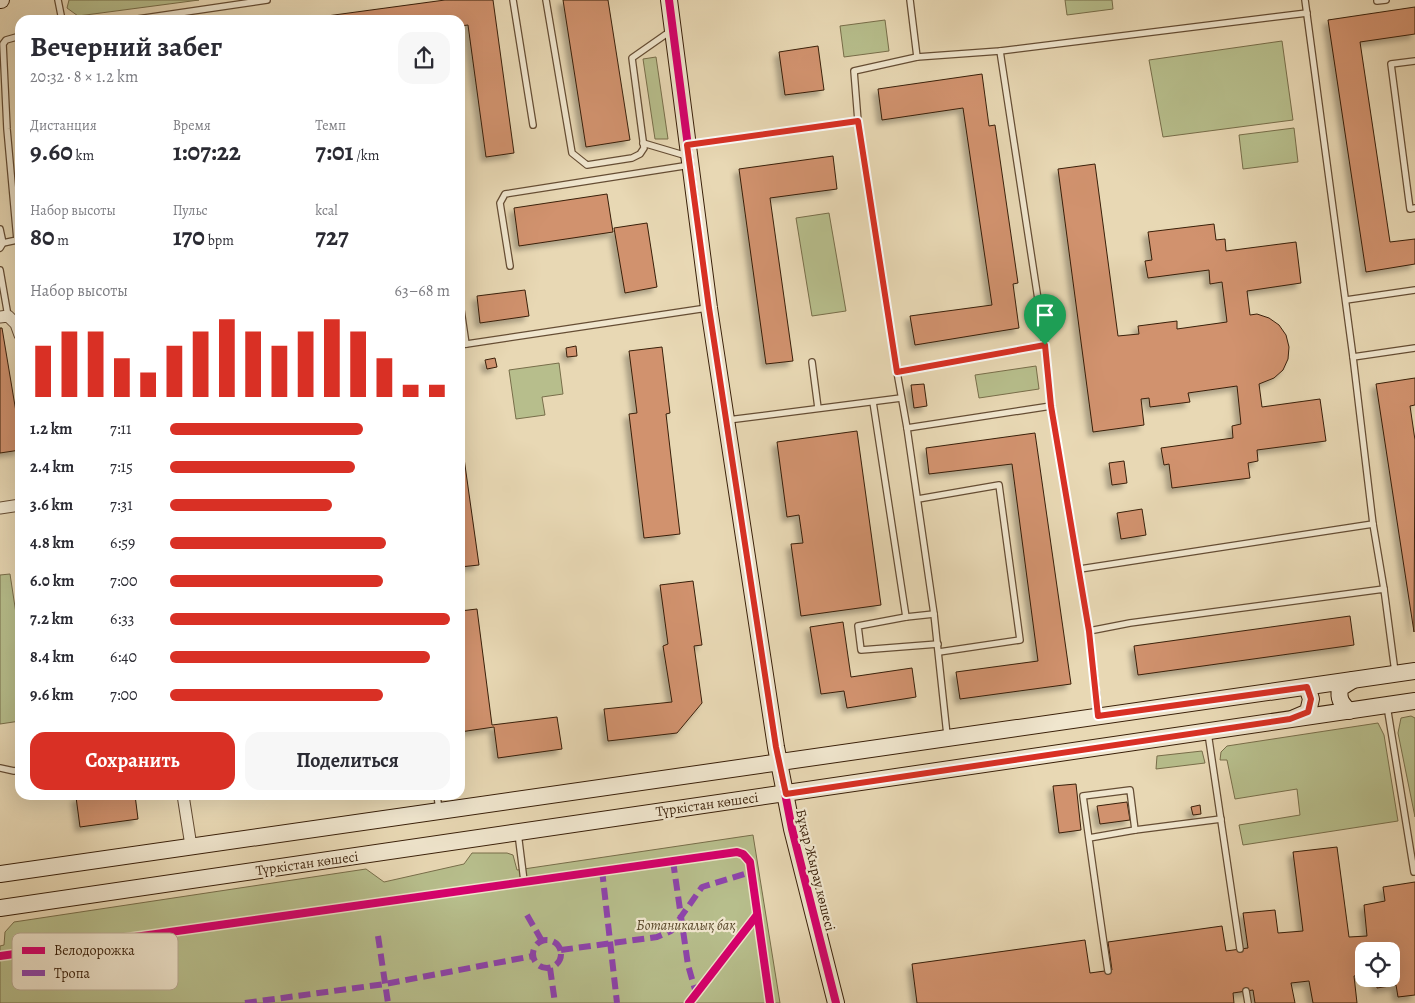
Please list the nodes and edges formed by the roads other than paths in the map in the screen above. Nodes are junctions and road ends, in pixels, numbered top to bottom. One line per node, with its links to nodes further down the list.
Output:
1 (58, 0): 11 (lane)
2 (267, 0): 12 (lane)
3 (513, 0): 19 (lane)
4 (546, 0): 20 (lane)
5 (910, 0): 16 (lane)
6 (1305, 0): 10 (lane)
7 (1377, 0): 8 (lane)
8 (1386, 0)
9 (671, 4): 13 (main road, Бұқар Жырау көшесі)
10 (1307, 13): 15 (lane); 30 (lane)
11 (61, 15)
12 (165, 15)
13 (672, 30): 20 (lane); 21 (main road, Бұқар Жырау көшесі)
14 (15, 37): 23 (lane)
15 (1000, 51): 16 (lane); 35 (lane)
16 (917, 57): 18 (lane)
17 (1415, 61): 22 (lane)
18 (858, 121): 21 (lane); 39 (lane)
19 (533, 125)
20 (643, 143): 21 (lane)
21 (688, 156): 27 (lane); 31 (main road, Бұқар Жырау көшесі)
22 (1415, 208)
23 (15, 210)
24 (0, 229): 26 (lane)
25 (15, 241): 26 (lane)
26 (1, 246)
27 (510, 266)
28 (0, 270): 32 (lane)
29 (1415, 290): 30 (lane)
30 (1346, 300): 37 (lane)
31 (709, 308): 34 (lane); 44 (main road, Бұқар Жырау көшесі)
32 (4, 317): 33 (street)
33 (15, 323)
34 (465, 344)
35 (1045, 345): 39 (lane); 42 (lane)
36 (1415, 348): 37 (lane)
37 (1353, 357): 49 (lane)
38 (812, 362): 43 (lane)
39 (897, 372): 40 (lane)
40 (901, 398): 41 (lane); 45 (lane)
41 (873, 402): 43 (lane); 53 (lane)
42 (1051, 406): 45 (lane); 50 (lane)
43 (818, 408): 44 (lane)
44 (726, 420): 68 (main road, Бұқар Жырау көшесі)
45 (907, 428): 46 (lane)
46 (918, 499): 52 (lane); 56 (lane)
47 (15, 506): 48 (street)
48 (0, 508)
49 (1374, 524): 50 (lane); 51 (lane)
50 (1080, 569): 54 (lane)
51 (1384, 589): 54 (lane); 58 (lane)
52 (934, 614): 53 (lane); 55 (lane)
53 (906, 616): 55 (lane)
54 (1089, 631): 64 (lane)
55 (938, 644): 56 (lane)
56 (939, 652): 67 (lane)
57 (1415, 671): 58 (main road)
58 (1395, 674): 59 (main road)
59 (1353, 680): 60 (main road); 63 (main road)
60 (1307, 687): 64 (main road); 65 (main road)
61 (1415, 701): 62 (main road, Түркістан көшесі)
62 (1387, 706): 63 (main road, Түркістан көшесі); 81 (lane)
63 (1350, 711): 65 (main road, Түркістан көшесі)
64 (1098, 716): 67 (main road)
65 (1290, 719): 66 (main road, Түркістан көшесі)
66 (1208, 731): 71 (main road, Түркістан көшесі); 76 (lane)
67 (948, 738): 68 (main road)
68 (778, 762): 71 (main road, Бұқар Жырау көшесі); 74 (main road)
69 (0, 768): 70 (lane)
70 (15, 771)
71 (786, 794): 78 (main road, Түркістан көшесі); 88 (main road, Бұқар Жырау көшесі)
72 (184, 800): 80 (street)
73 (463, 800): 75 (main road)
74 (465, 800)
75 (438, 803): 80 (main road)
76 (1221, 819): 77 (lane); 85 (lane)
77 (1135, 830): 79 (lane); 79 (lane)
78 (518, 832): 83 (lane); 84 (main road, Түркістан көшесі)
79 (1089, 838): 86 (lane)
80 (191, 846): 82 (main road)
81 (1414, 872)
82 (0, 874)
83 (524, 881)
84 (0, 908)
85 (1240, 950)
86 (1108, 971)
87 (1246, 991): 89 (lane)
88 (836, 1003)
89 (1248, 1003)

